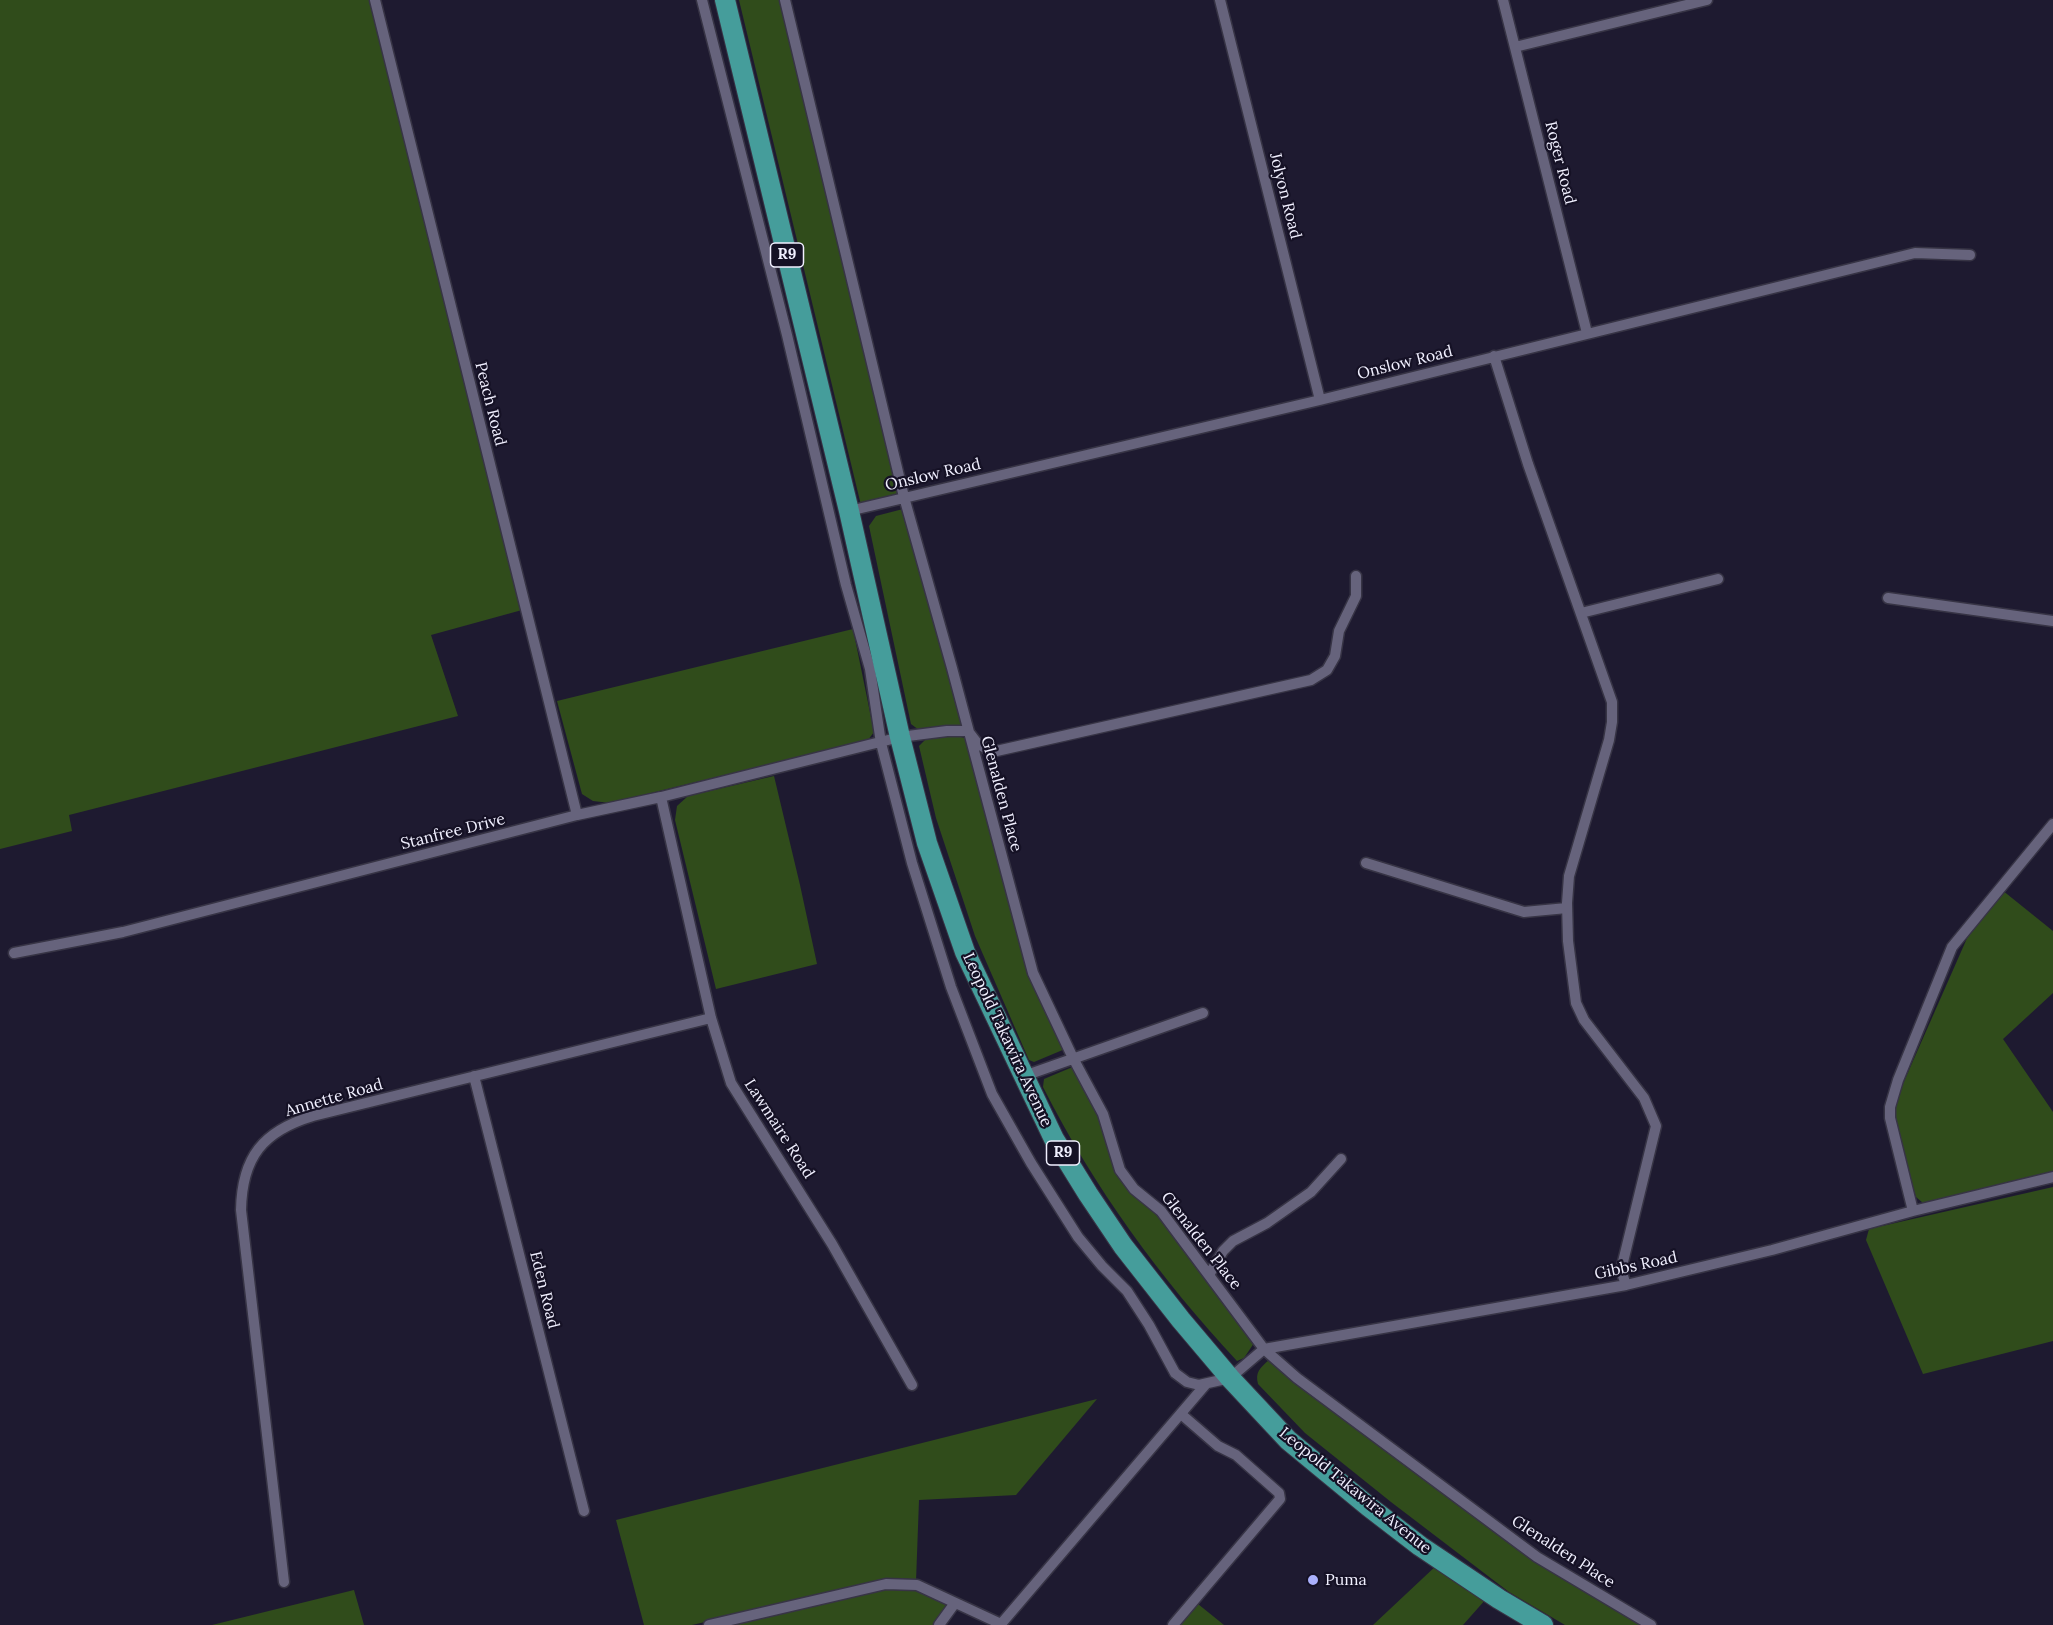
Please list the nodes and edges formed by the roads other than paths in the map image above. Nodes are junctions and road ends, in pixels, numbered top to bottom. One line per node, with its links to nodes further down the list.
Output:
1 (375, 0): 26 (street, Peach Road)
2 (702, 0): 11 (street)
3 (725, 0): 12 (highway, R9)
4 (785, 0): 15 (street, Glenalden Place)
5 (1221, 0): 14 (street, Jolyon Road)
6 (1503, 0): 8 (street, Roger Road)
7 (1707, 0): 8 (street)
8 (1515, 47): 10 (street, Roger Road)
9 (1970, 255): 10 (street, Onslow Road)
10 (1587, 333): 13 (street, Onslow Road)
11 (787, 335): 12 (street); 17 (street)
12 (809, 348): 16 (highway, R9)
13 (1494, 357): 14 (street, Onslow Road); 21 (street)
14 (1320, 400): 15 (street, Onslow Road)
15 (904, 497): 16 (street, Onslow Road); 23 (street, Glenalden Place)
16 (849, 511): 17 (highway, Leopold Takawira Avenue / R9)
17 (847, 546): 24 (highway, Leopold Takawira Avenue / R9)
18 (1356, 576): 23 (street)
19 (1718, 579): 21 (street)
20 (1888, 598): 22 (street)
21 (1581, 613): 29 (street)
22 (2053, 621)
23 (968, 730): 24 (street, Stanfree Drive); 33 (street, Glenalden Place)
24 (890, 740): 25 (street, Stanfree Drive); 35 (highway, Leopold Takawira Avenue / R9); 43 (street)
25 (661, 797): 26 (street, Stanfree Drive); 32 (street, Lawmaire Road)
26 (577, 815): 30 (street, Stanfree Drive)
27 (2053, 824): 38 (street)
28 (1366, 862): 29 (street)
29 (1567, 908): 40 (street)
30 (14, 953)
31 (1203, 1013): 33 (street)
32 (711, 1018): 34 (street, Annette Road); 44 (street, Lawmaire Road)
33 (1073, 1058): 35 (street); 39 (street, Glenalden Place)
34 (474, 1076): 46 (street, Eden Road); 47 (street, Annette Road)
35 (1024, 1076): 42 (highway, Leopold Takawira Avenue / R9)
36 (1341, 1160): 39 (street)
37 (2053, 1177): 38 (street, Gibbs Road)
38 (1913, 1211): 40 (street, Gibbs Road)
39 (1209, 1275): 41 (street, Glenalden Place)
40 (1626, 1285): 41 (street, Gibbs Road)
41 (1264, 1349): 42 (street); 53 (street, Glenalden Place)
42 (1230, 1378): 43 (street); 52 (highway, Leopold Takawira Avenue / R9)
43 (1206, 1384): 45 (street)
44 (912, 1385)
45 (1180, 1414): 48 (street); 51 (street)
46 (584, 1511)
47 (284, 1582)
48 (955, 1603): 49 (street); 50 (street)
49 (709, 1625)
50 (939, 1625)
51 (1173, 1625)
52 (1543, 1625)
53 (1651, 1625)

